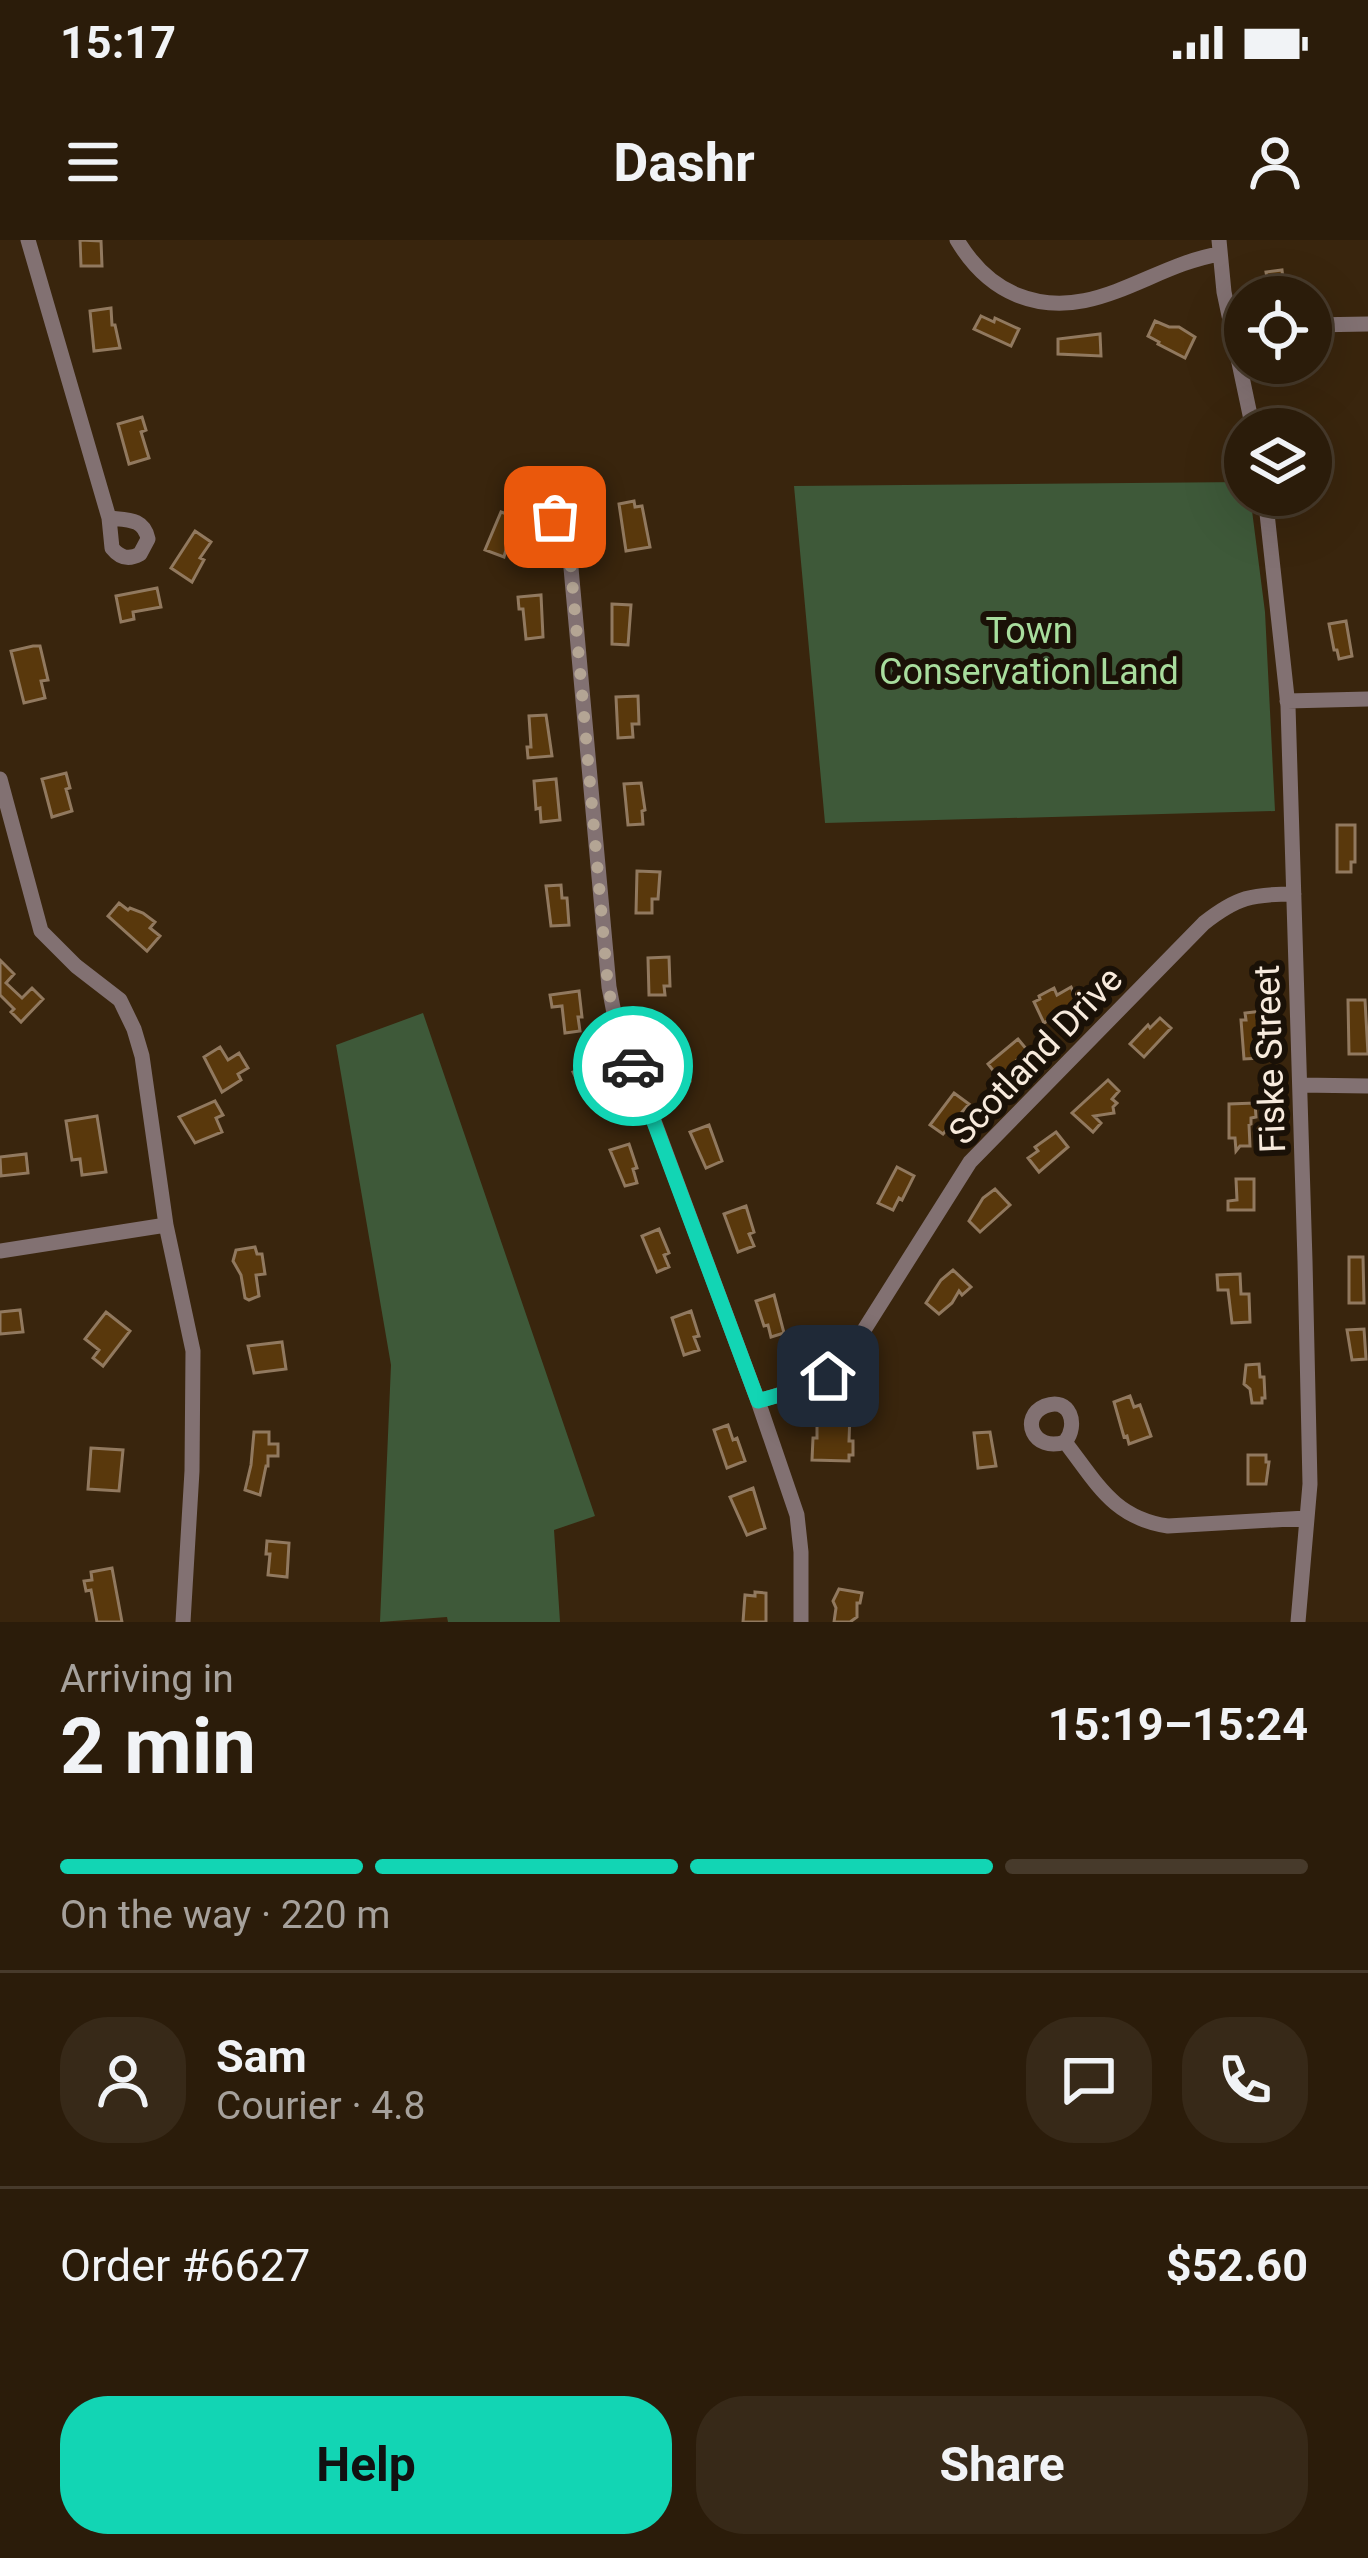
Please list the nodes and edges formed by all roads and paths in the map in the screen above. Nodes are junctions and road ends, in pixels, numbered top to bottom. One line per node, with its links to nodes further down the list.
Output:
1 (28, 240): 8 (street)
2 (957, 240): 3 (street)
3 (1220, 247): 4 (street)
4 (1224, 292)
5 (1368, 324): 6 (street)
6 (1332, 325)
7 (1267, 516): 11 (street, Fiske Street)
8 (109, 518)
9 (570, 557): 18 (street)
10 (1368, 699): 11 (street)
11 (1287, 701): 13 (street, Fiske Street)
12 (0, 779): 16 (street)
13 (1294, 894): 14 (street, Fiske Street); 18 (street, Scotland Drive)
14 (1300, 1085): 15 (street); 20 (street, Fiske Street)
15 (1368, 1085)
16 (166, 1225): 17 (street); 21 (street)
17 (0, 1251)
18 (758, 1401): 22 (street)
19 (1065, 1442): 20 (street)
20 (1307, 1518): 23 (street, Fiske Street)
21 (183, 1622)
22 (801, 1622)
23 (1298, 1622)

